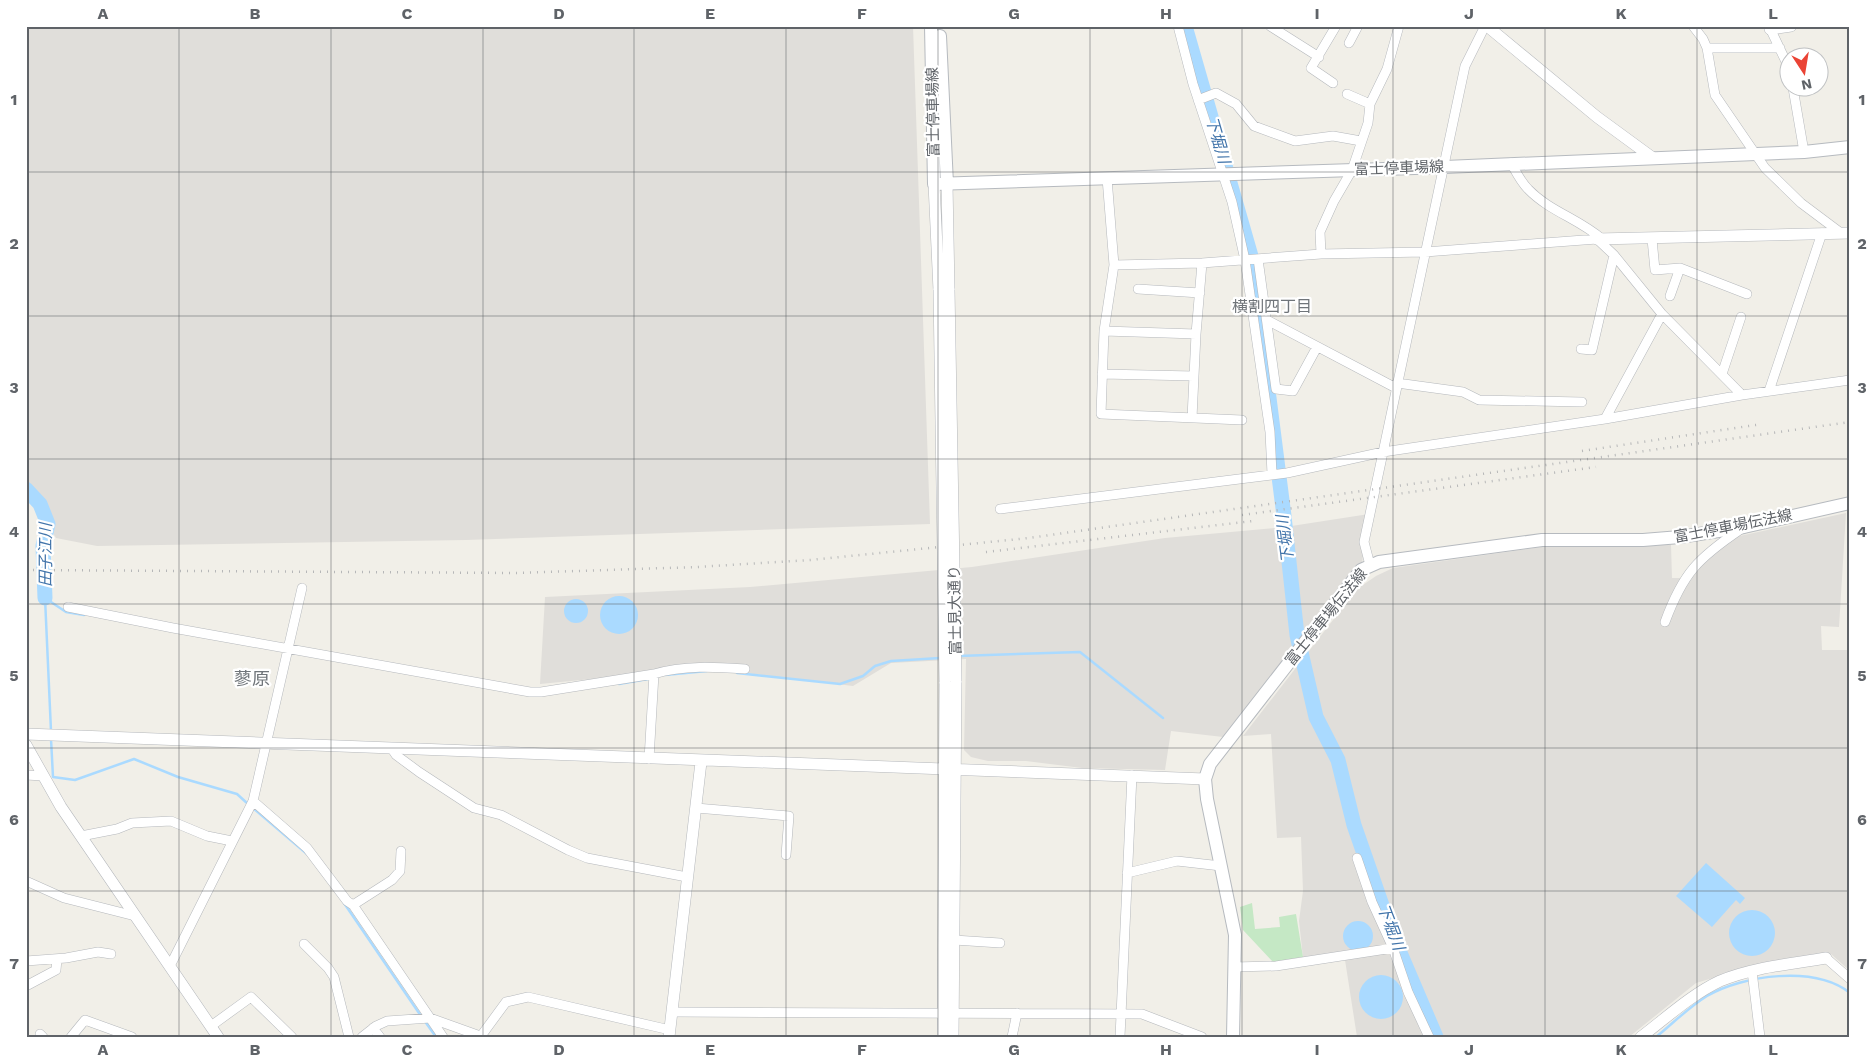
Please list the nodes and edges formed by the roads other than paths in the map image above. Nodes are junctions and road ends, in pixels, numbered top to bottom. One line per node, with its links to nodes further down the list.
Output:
1 (931, 26): 32 (main road, 富士停車場線)
2 (940, 26): 33 (main road, 富士停車場線)
3 (1178, 26): 20 (street)
4 (1270, 26): 16 (street)
5 (1336, 26): 16 (street)
6 (1358, 26): 12 (street)
7 (1399, 26): 21 (street)
8 (1486, 26): 26 (street); 28 (street)
9 (1693, 26): 13 (street)
10 (1791, 26): 11 (street)
11 (1769, 27): 15 (street)
12 (1349, 43)
13 (1707, 48): 14 (street); 25 (street)
14 (1778, 48)
15 (1780, 48)
16 (1319, 57): 17 (street)
17 (1333, 83)
18 (1347, 94): 21 (street)
19 (1795, 98): 24 (street)
20 (1199, 100): 22 (street); 30 (street)
21 (1370, 104): 22 (street)
22 (1360, 141): 29 (street)
23 (1850, 147): 24 (main road, 富士停車場線)
24 (1804, 152): 25 (main road, 富士停車場線)
25 (1755, 154): 26 (main road, 富士停車場線); 35 (street)
26 (1653, 158): 27 (main road, 富士停車場線)
27 (1511, 163): 28 (main road, 富士停車場線); 36 (street)
28 (1444, 167): 29 (main road, 富士停車場線); 38 (street)
29 (1352, 170): 30 (main road, 富士停車場線); 39 (street)
30 (1223, 174): 31 (main road, 富士停車場線); 42 (street)
31 (1107, 178): 33 (main road, 富士停車場線); 44 (street)
32 (934, 184): 33 (main road, 富士停車場線); 47 (street, 富士見大通り)
33 (947, 184): 47 (street, 富士見大通り)
34 (1822, 233): 35 (street); 37 (street); 63 (street)
35 (1846, 233)
36 (1599, 239): 37 (street); 38 (street); 40 (street)
37 (1652, 239): 45 (street)
38 (1425, 252): 39 (street); 62 (street)
39 (1321, 254): 41 (street)
40 (1614, 255): 51 (street); 57 (street)
41 (1258, 258): 42 (street); 53 (street)
42 (1245, 260): 43 (street); 70 (street)
43 (1202, 263): 44 (street); 48 (street)
44 (1114, 265): 54 (street)
45 (1680, 268): 49 (street); 50 (street)
46 (1138, 289): 48 (street)
47 (944, 290): 87 (street, 富士見大通り, bridge)
48 (1200, 293): 55 (street)
49 (1747, 294)
50 (1670, 296)
51 (1662, 314): 59 (street); 67 (street)
52 (1741, 317): 59 (street)
53 (1267, 320): 56 (street); 56 (street)
54 (1104, 331): 55 (street); 58 (street)
55 (1196, 334): 60 (street)
56 (1317, 347): 62 (street)
57 (1580, 349)
58 (1102, 374): 60 (street); 66 (street)
59 (1722, 374): 64 (street)
60 (1194, 376): 66 (street)
61 (1850, 380): 63 (street)
62 (1396, 385): 65 (street); 69 (street)
63 (1769, 391): 64 (street)
64 (1742, 395): 67 (street)
65 (1582, 402)
66 (1192, 418): 68 (street)
67 (1605, 419): 69 (street)
68 (1242, 420)
69 (1383, 452): 70 (street); 74 (street)
70 (1272, 474): 72 (street)
71 (1850, 503): 73 (main road, 富士停車場伝法線)
72 (1000, 509)
73 (1744, 527): 74 (main road, 富士停車場伝法線); 77 (street)
74 (1370, 565): 91 (main road, 富士停車場伝法線)
75 (302, 588): 78 (street)
76 (68, 607): 78 (street)
77 (1665, 622)
78 (287, 648): 80 (street); 82 (street)
79 (745, 669): 80 (street)
80 (654, 674): 85 (street)
81 (26, 734): 82 (street)
82 (265, 744): 84 (street); 92 (street)
83 (26, 745): 90 (street)
84 (392, 749): 85 (street); 101 (street)
85 (649, 759): 86 (street)
86 (701, 762): 87 (street); 93 (street)
87 (950, 769): 89 (street); 105 (street, 富士見大通り); 119 (street, 富士見大通り)
88 (26, 775): 90 (street)
89 (1132, 775): 91 (street); 100 (street)
90 (43, 776): 94 (street)
91 (1205, 779): 99 (main road)
92 (251, 804): 95 (street); 103 (street)
93 (696, 808): 97 (street); 101 (street)
94 (81, 836): 95 (street); 104 (street)
95 (232, 841): 113 (street)
96 (401, 851): 103 (street)
97 (786, 855)
98 (1357, 858): 108 (street)
99 (1221, 866): 100 (street); 114 (main road)
100 (1127, 873): 121 (street)
101 (688, 877): 118 (street)
102 (26, 881): 104 (street)
103 (353, 905): 122 (street)
104 (135, 916): 113 (street)
105 (954, 940): 106 (street); 119 (street, 富士見大通り)
106 (1000, 943)
107 (304, 944): 131 (street)
108 (1393, 948): 114 (street); 141 (street)
109 (111, 954): 111 (street)
110 (1826, 958): 115 (street); 116 (street)
111 (57, 959): 112 (street); 117 (street)
112 (26, 961)
113 (170, 966): 123 (street)
114 (1234, 967): 140 (main road)
115 (1752, 973): 142 (street); 143 (street)
116 (1850, 979)
117 (26, 986)
118 (672, 1012): 119 (street); 125 (street)
119 (948, 1013): 120 (street); 135 (street, 富士見大通り); 136 (street, 富士見大通り)
120 (1017, 1013): 121 (street); 137 (street)
121 (1121, 1014): 138 (street); 139 (street)
122 (430, 1018): 124 (street); 126 (street); 134 (street)
123 (211, 1026): 129 (street); 130 (street)
124 (373, 1028): 132 (street); 133 (street)
125 (670, 1033): 126 (street)
126 (482, 1036)
127 (71, 1037): 128 (street)
128 (132, 1037)
129 (218, 1037)
130 (292, 1037)
131 (349, 1037)
132 (362, 1037)
133 (380, 1037)
134 (443, 1037)
135 (943, 1037)
136 (953, 1037)
137 (1012, 1037)
138 (1120, 1037)
139 (1202, 1037)
140 (1233, 1037)
141 (1429, 1037)
142 (1641, 1037)
143 (1760, 1037)

